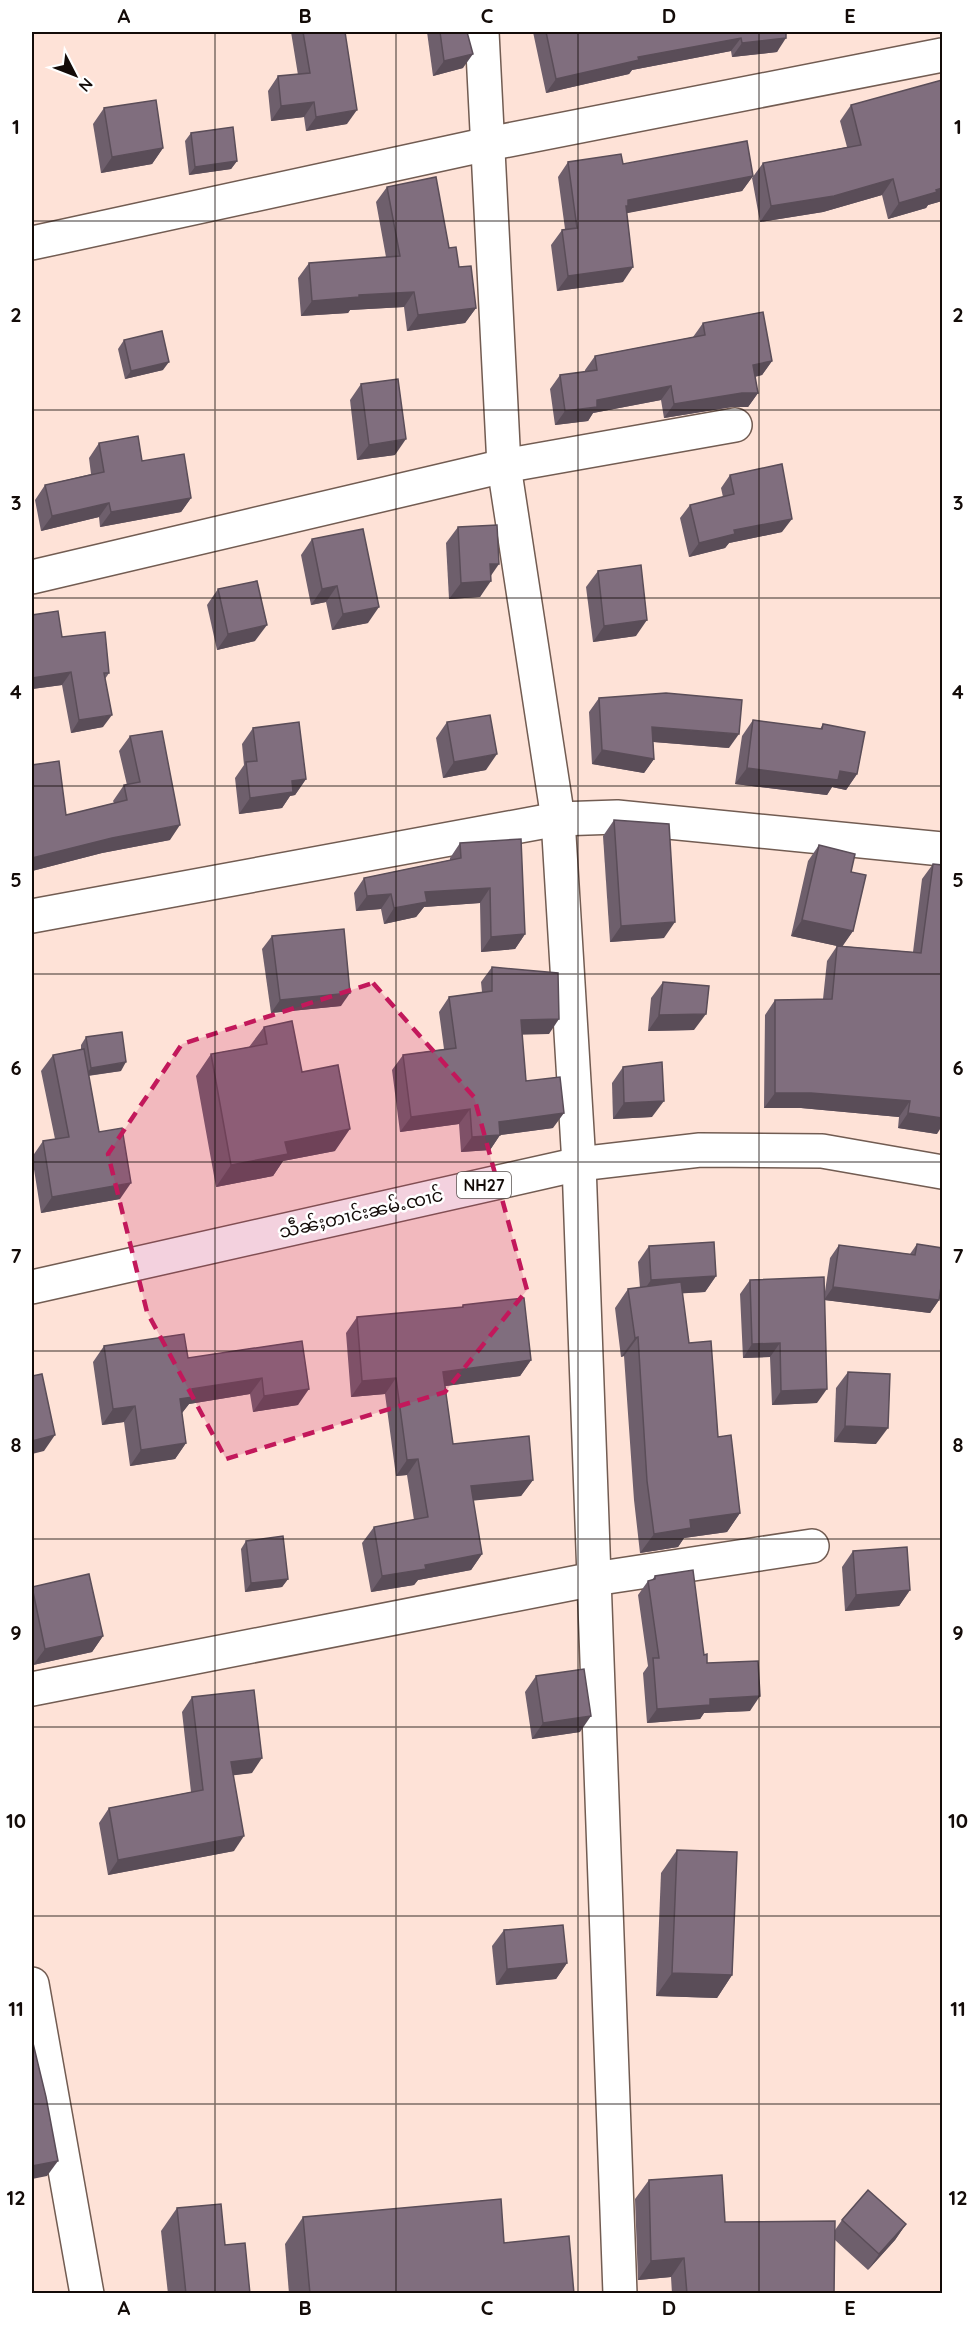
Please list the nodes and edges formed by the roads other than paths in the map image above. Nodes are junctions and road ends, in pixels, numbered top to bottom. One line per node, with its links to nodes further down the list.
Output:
1 (482, 32): 3 (main road)
2 (942, 55): 3 (main road)
3 (488, 144): 4 (main road); 6 (main road)
4 (32, 243)
5 (735, 425): 6 (main road)
6 (504, 466): 7 (main road); 8 (main road)
7 (32, 577)
8 (558, 819): 9 (main road); 10 (main road); 11 (main road)
9 (942, 849)
10 (32, 916)
11 (579, 1164): 12 (main road, သဵၼ်ႈတၢင်းၼမ်ႉၸၢင် / NH27); 13 (main road, သဵၼ်ႈတၢင်းၼမ်ႉၸၢင် / NH27); 15 (main road)
12 (942, 1172)
13 (32, 1287)
14 (812, 1546): 15 (main road)
15 (594, 1580): 16 (main road); 20 (main road)
16 (32, 1689)
17 (32, 1984): 18 (main road)
18 (35, 2024): 19 (main road)
19 (87, 2294)
20 (620, 2294)

